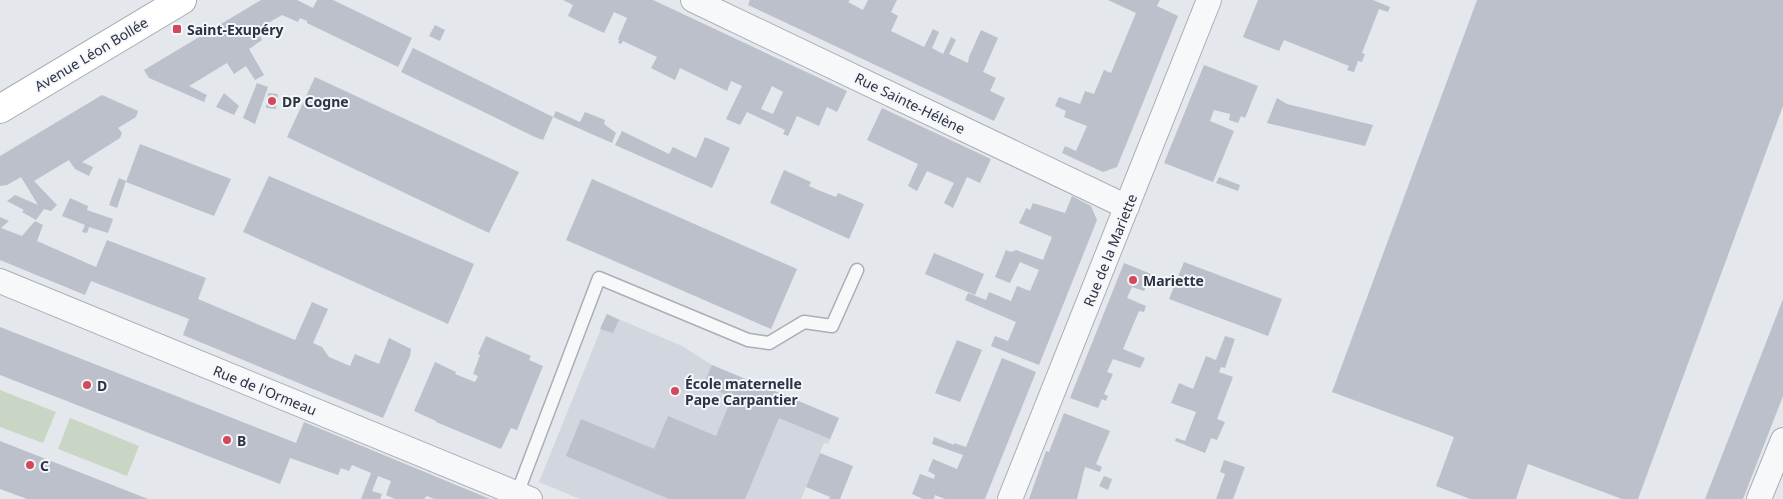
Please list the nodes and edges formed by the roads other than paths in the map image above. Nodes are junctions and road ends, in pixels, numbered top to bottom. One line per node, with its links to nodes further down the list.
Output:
1 (182, 0): 4 (main road, Avenue Léon Bollée)
2 (693, 0): 5 (street, Rue Sainte-Hélène)
3 (1209, 0): 5 (street, Rue de la Mariette)
4 (0, 109)
5 (1127, 207): 10 (street, Rue de la Mariette)
6 (857, 270): 9 (lane)
7 (0, 281): 9 (street, Rue de l'Ormeau)
8 (1783, 440): 11 (street)
9 (524, 496)
10 (1010, 499)
11 (1759, 499)

